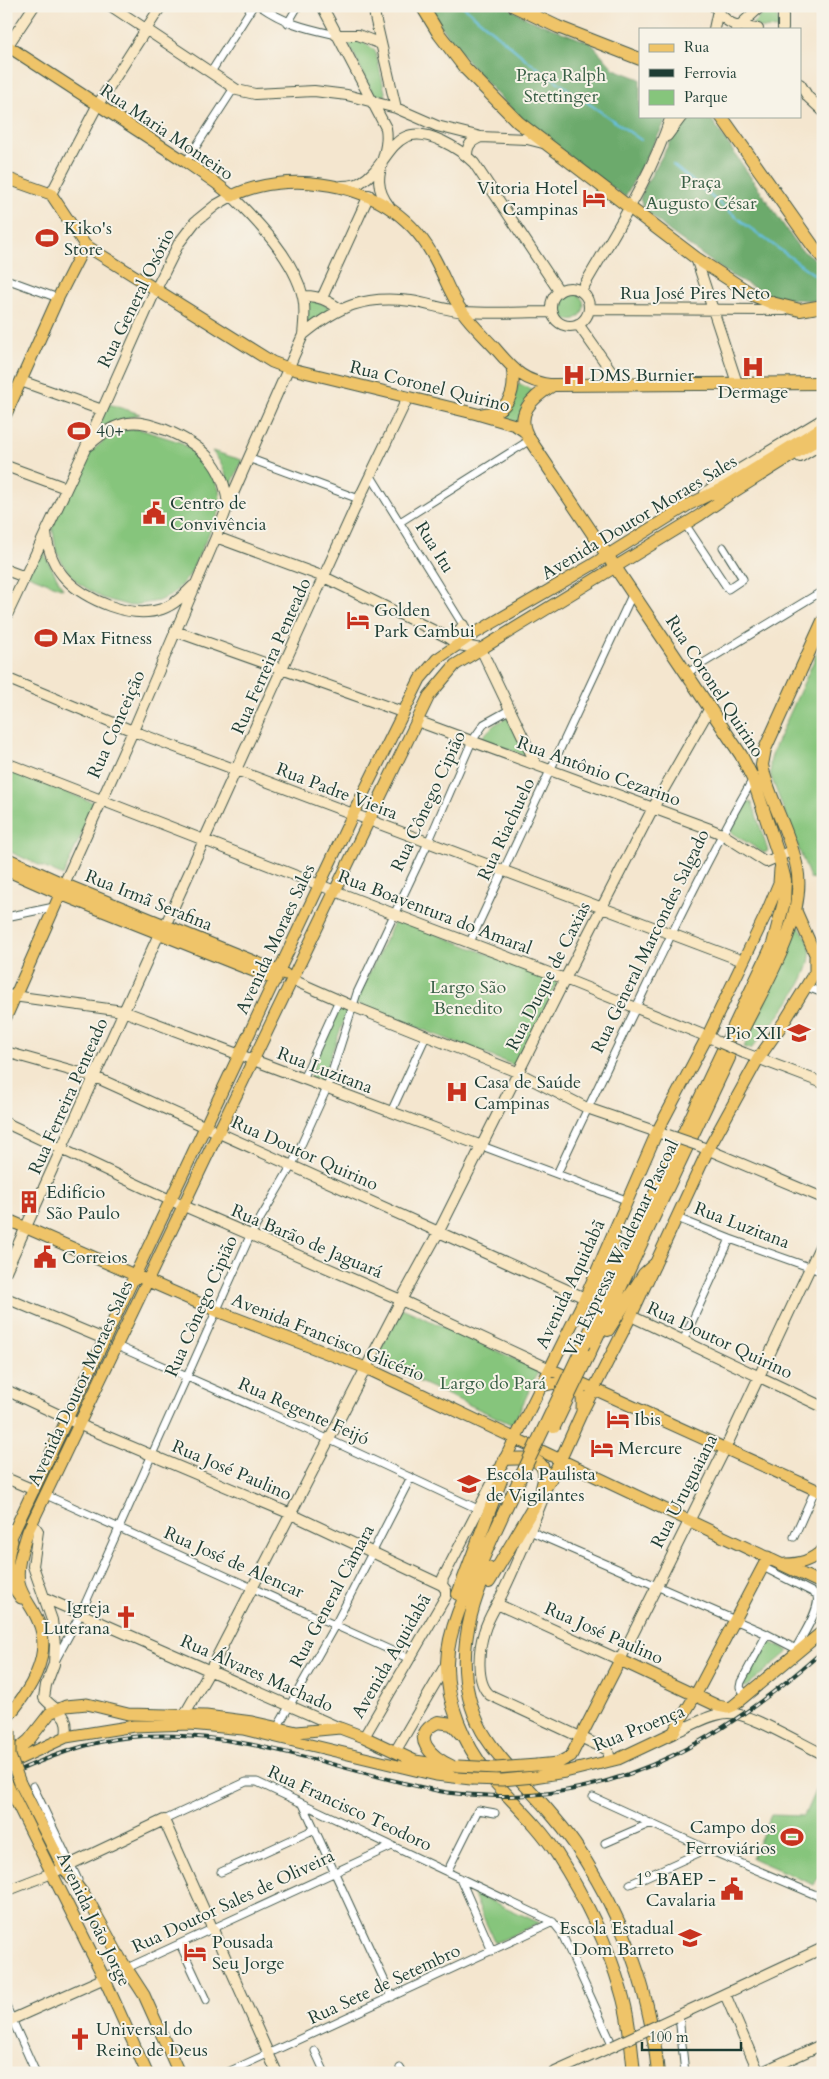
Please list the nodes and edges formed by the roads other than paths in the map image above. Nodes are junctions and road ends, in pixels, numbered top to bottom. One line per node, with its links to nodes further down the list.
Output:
1 (34, 6): 23 (main road)
2 (110, 6): 19 (main road)
3 (161, 6): 19 (main road)
4 (253, 6): 25 (street)
5 (260, 6): 15 (street)
6 (298, 6): 15 (street)
7 (322, 6): 20 (main road)
8 (374, 6): 14 (main road)
9 (422, 6): 38 (highway)
10 (514, 6): 24 (highway)
11 (761, 6): 17 (main road)
12 (783, 6): 18 (main road)
13 (717, 8): 16 (main road); 17 (main road)
14 (374, 18): 21 (main road); 22 (main road)
15 (288, 23): 20 (street)
16 (714, 28)
17 (737, 28)
18 (783, 28)
19 (146, 30): 25 (main road); 29 (main road)
20 (336, 35): 21 (main road); 28 (main road)
21 (358, 35): 22 (main road)
22 (381, 44): 30 (main road)
23 (7, 47): 29 (main road, Rua Maria Monteiro)
24 (639, 58)
25 (211, 72): 27 (main road)
26 (802, 87): 31 (main road)
27 (234, 88): 28 (main road); 42 (street)
28 (372, 102): 30 (main road); 41 (main road)
29 (97, 106): 42 (main road, Rua Maria Monteiro); 45 (main road)
30 (396, 108): 35 (main road)
31 (823, 111)
32 (670, 118): 39 (main road)
33 (681, 118): 39 (main road)
34 (722, 118): 52 (highway)
35 (421, 120): 36 (main road); 37 (main road)
36 (424, 134): 40 (main road); 41 (main road)
37 (481, 137): 38 (main road); 40 (main road)
38 (548, 145): 49 (highway)
39 (660, 147): 49 (main road)
40 (467, 156): 55 (main road)
41 (383, 157): 44 (main road); 48 (main road)
42 (186, 162): 46 (main road, Rua Maria Monteiro)
43 (6, 178): 45 (main road)
44 (342, 186): 46 (main road, Rua General Osório); 47 (main road, Rua General Osório)
45 (51, 194): 50 (main road, Rua Coronel Quirino)
46 (232, 196): 54 (main road, Rua General Osório); 57 (main road, Rua Maria Monteiro)
47 (368, 196): 48 (main road, Rua General Osório); 59 (main road)
48 (389, 206): 65 (main road, Rua General Osório)
49 (629, 208): 51 (highway); 56 (main road)
50 (85, 245): 54 (main road, Rua Coronel Quirino); 58 (main road)
51 (696, 258): 61 (main road); 64 (highway)
52 (823, 258)
53 (6, 279): 58 (street)
54 (156, 289): 70 (main road, Rua Coronel Quirino); 77 (main road, Rua General Osório)
55 (559, 291): 56 (main road); 66 (main road)
56 (581, 291): 63 (main road)
57 (303, 296): 59 (main road); 68 (main road, Rua Maria Monteiro)
58 (58, 298): 71 (main road)
59 (322, 298): 62 (main road)
60 (823, 306): 64 (highway)
61 (713, 308): 63 (main road, Rua José Pires Neto); 64 (main road, Rua José Pires Neto); 73 (main road)
62 (340, 309): 65 (main road); 68 (main road)
63 (589, 309): 67 (main road)
64 (800, 310)
65 (462, 311): 66 (main road); 69 (main road, Rua General Osório)
66 (552, 312): 67 (main road)
67 (578, 324): 74 (main road)
68 (303, 335): 70 (main road, Rua Conceição)
69 (512, 367): 75 (main road, Rua General Osório); 79 (main road)
70 (288, 368): 76 (main road, Rua Coronel Quirino); 86 (main road, Rua Conceição)
71 (21, 381): 77 (main road); 78 (main road)
72 (823, 383): 73 (highway)
73 (737, 384): 74 (highway)
74 (621, 385): 75 (highway)
75 (553, 386): 82 (highway)
76 (407, 399): 79 (main road, Rua Coronel Quirino); 88 (main road, Rua Ferreira Penteado)
77 (102, 410): 85 (main road, Rua General Osório)
78 (6, 414)
79 (477, 414): 82 (main road, Rua Coronel Quirino)
80 (823, 419): 92 (main road)
81 (823, 426): 90 (main road, Avenida Doutor Moraes Sales)
82 (526, 436): 95 (street); 100 (highway, Rua Coronel Quirino)
83 (823, 436): 90 (main road, Avenida Doutor Moraes Sales)
84 (823, 443): 94 (main road, Avenida Doutor Moraes Sales)
85 (85, 449): 89 (main road, Rua General Osório); 93 (main road)
86 (248, 458): 91 (street); 93 (main road, Rua Conceição)
87 (6, 466): 89 (main road)
88 (371, 476): 91 (main road, Rua Ferreira Penteado); 95 (street, Rua Itu)
89 (66, 488): 97 (main road, Rua General Osório)
90 (728, 490): 92 (main road, Avenida Doutor Moraes Sales); 94 (main road, Avenida Doutor Moraes Sales)
91 (359, 499): 104 (main road, Rua Ferreira Penteado)
92 (688, 505): 100 (main road, Avenida Doutor Moraes Sales)
93 (228, 506): 98 (main road, Rua Conceição)
94 (700, 515): 96 (main road, Avenida Doutor Moraes Sales)
95 (400, 522): 110 (street, Rua Itu)
96 (685, 524): 99 (street); 101 (main road, Avenida Doutor Moraes Sales)
97 (46, 532): 103 (main road, Rua General Osório); 105 (main road)
98 (216, 537): 104 (main road); 105 (main road, Rua Conceição)
99 (723, 547)
100 (607, 556): 101 (highway, Rua Coronel Quirino); 112 (main road, Avenida Doutor Moraes Sales)
101 (615, 567): 106 (highway, Rua Coronel Quirino); 115 (main road, Avenida Doutor Moraes Sales)
102 (6, 570): 103 (main road)
103 (25, 577): 108 (main road, Rua General Osório)
104 (324, 578): 113 (main road); 116 (main road, Rua Ferreira Penteado)
105 (197, 581): 111 (main road, Rua Conceição)
106 (633, 592): 117 (highway, Rua Coronel Quirino); 128 (street, Rua Riachuelo)
107 (823, 595): 117 (street)
108 (6, 617)
109 (823, 621): 137 (highway, Via Expressa Waldemar Pascoal)
110 (463, 625): 112 (street, Rua Itu); 113 (main road)
111 (175, 631): 116 (main road); 123 (main road, Rua Conceição)
112 (472, 635): 114 (main road, Avenida Moraes Sales)
113 (447, 637): 114 (main road)
114 (459, 645): 115 (main road); 121 (main road, Avenida Moraes Sales)
115 (481, 649): 120 (main road); 122 (main road, Avenida Moraes Sales)
116 (282, 671): 121 (main road); 127 (main road, Rua Ferreira Penteado)
117 (687, 674): 119 (highway, Rua Coronel Quirino)
118 (6, 678): 123 (main road, Rua Padre Vieira)
119 (710, 708): 129 (highway, Rua Coronel Quirino); 131 (main road, Rua Duque de Caxias)
120 (511, 709): 124 (street, Rua Cônego Cipião); 126 (main road)
121 (402, 712): 132 (main road, Avenida Moraes Sales)
122 (416, 721): 124 (main road, Rua Antônio Cezarino); 133 (main road, Avenida Moraes Sales)
123 (133, 731): 127 (main road, Rua Padre Vieira); 130 (main road, Rua Conceição)
124 (472, 741): 126 (main road, Rua Antônio Cezarino); 136 (street, Rua Cônego Cipião)
125 (6, 763): 130 (main road, Rua Boaventura do Amaral)
126 (536, 764): 128 (main road, Rua Antônio Cezarino)
127 (237, 771): 132 (main road, Rua Padre Vieira); 135 (main road, Rua Ferreira Penteado)
128 (549, 771): 131 (main road, Rua Antônio Cezarino); 141 (street, Rua Riachuelo)
129 (753, 779): 134 (street, Rua General Marcondes Salgado); 139 (highway, Via Expressa Waldemar Pascoal)
130 (101, 801): 135 (main road, Rua Boaventura do Amaral); 143 (main road, Rua Conceição)
131 (653, 808): 134 (main road, Rua Antônio Cezarino); 146 (main road, Rua Duque de Caxias)
132 (353, 814): 133 (main road, Rua Padre Vieira); 142 (main road, Avenida Moraes Sales)
133 (368, 820): 136 (main road, Rua Padre Vieira); 144 (main road, Avenida Moraes Sales)
134 (722, 834): 139 (main road, Rua Antônio Cezarino); 151 (street, Rua General Marcondes Salgado)
135 (205, 841): 142 (main road, Rua Boaventura do Amaral); 150 (main road, Rua Ferreira Penteado)
136 (428, 843): 141 (main road, Rua Padre Vieira); 148 (street, Rua Cônego Cipião)
137 (792, 850): 139 (main road); 147 (highway, Via Expressa Waldemar Pascoal)
138 (6, 858): 143 (main road, Rua Irmã Serafina)
139 (780, 859): 153 (main road, Avenida Aquidabã); 215 (highway, Via Expressa Waldemar Pascoal)
140 (6, 870): 143 (main road, Rua Irmã Serafina)
141 (504, 870): 146 (main road, Rua Padre Vieira); 152 (street, Rua Riachuelo)
142 (320, 886): 144 (main road, Rua Boaventura do Amaral); 156 (main road, Avenida Moraes Sales)
143 (62, 889): 145 (main road, Rua Conceição); 150 (main road, Rua Irmã Serafina)
144 (335, 891): 148 (main road, Rua Boaventura do Amaral); 158 (main road, Avenida Moraes Sales)
145 (54, 907): 149 (street); 161 (main road, Rua Conceição)
146 (602, 908): 151 (main road, Rua Padre Vieira); 157 (main road, Rua Duque de Caxias)
147 (796, 911): 155 (main road); 215 (highway, Via Expressa Waldemar Pascoal)
148 (394, 914): 152 (main road, Rua Boaventura do Amaral); 163 (street, Rua Cônego Cipião)
149 (6, 918)
150 (162, 930): 156 (main road, Rua Irmã Serafina); 165 (main road, Rua Ferreira Penteado)
151 (672, 934): 153 (main road, Rua Padre Vieira); 164 (street, Rua General Marcondes Salgado)
152 (470, 942): 157 (main road, Rua Boaventura do Amaral)
153 (743, 961): 168 (main road, Avenida Aquidabã)
154 (823, 962): 155 (street)
155 (815, 972): 159 (main road)
156 (278, 975): 158 (main road, Rua Irmã Serafina); 170 (main road, Avenida Moraes Sales)
157 (564, 979): 164 (main road, Rua Boaventura do Amaral); 173 (main road, Rua Duque de Caxias)
158 (293, 980): 162 (main road); 172 (main road, Avenida Moraes Sales)
159 (807, 987): 160 (street); 171 (main road)
160 (823, 993)
161 (11, 996): 165 (main road, Rua Luzitana); 166 (main road, Rua Conceição)
162 (339, 1000): 163 (main road); 175 (street)
163 (352, 1006): 167 (main road); 177 (street, Rua Cônego Cipião)
164 (636, 1008): 168 (main road, Rua Boaventura do Amaral); 178 (street, Rua General Marcondes Salgado)
165 (123, 1011): 170 (main road, Rua Luzitana); 174 (main road, Rua Ferreira Penteado)
166 (6, 1017)
167 (426, 1036): 173 (main road); 179 (street)
168 (712, 1039): 171 (main road, Rua Boaventura do Amaral, bridge); 183 (main road, Avenida Aquidabã)
169 (6, 1052): 174 (main road, Rua Doutor Quirino)
170 (240, 1054): 172 (main road, Rua Luzitana); 181 (main road, Avenida Moraes Sales)
171 (758, 1059): 176 (main road, Rua Boaventura do Amaral); 186 (main road)
172 (253, 1060): 175 (main road, Rua Luzitana); 182 (main road, Avenida Moraes Sales)
173 (517, 1072): 178 (main road); 184 (main road, Rua Duque de Caxias)
174 (95, 1077): 181 (main road, Rua Doutor Quirino); 185 (main road, Rua Ferreira Penteado)
175 (303, 1079): 177 (main road, Rua Luzitana)
176 (823, 1083)
177 (326, 1088): 179 (main road, Rua Luzitana); 187 (street, Rua Cônego Cipião)
178 (587, 1108): 183 (main road); 188 (street, Rua General Marcondes Salgado)
179 (390, 1112): 184 (main road, Rua Luzitana)
180 (6, 1123): 185 (main road, Rua Barão de Jaguará)
181 (205, 1126): 182 (main road, Rua Doutor Quirino); 190 (main road, Avenida Moraes Sales)
182 (218, 1132): 187 (main road, Rua Doutor Quirino); 192 (main road, Avenida Moraes Sales)
183 (662, 1134): 186 (main road, bridge); 191 (main road, Avenida Aquidabã)
184 (482, 1146): 188 (street, Rua Luzitana); 196 (main road, Rua Duque de Caxias)
185 (62, 1148): 190 (main road, Rua Barão de Jaguará); 195 (main road, Rua Ferreira Penteado)
186 (708, 1150): 189 (main road); 193 (main road)
187 (292, 1165): 196 (main road, Rua Doutor Quirino); 198 (street, Rua Cônego Cipião)
188 (557, 1174): 191 (street, Rua Luzitana)
189 (823, 1198)
190 (170, 1200): 192 (main road, Rua Barão de Jaguará); 205 (main road, Avenida Moraes Sales)
191 (626, 1200): 197 (main road, Avenida Aquidabã)
192 (183, 1206): 198 (main road, Rua Barão de Jaguará); 206 (main road, Avenida Doutor Moraes Sales)
193 (677, 1218): 199 (street, Rua Luzitana); 201 (main road)
194 (6, 1220): 195 (main road, Avenida Francisco Glicério)
195 (26, 1228): 203 (main road, Rua Ferreira Penteado); 205 (main road, Avenida Francisco Glicério)
196 (438, 1231): 208 (main road, Rua Doutor Quirino); 209 (main road, Rua Duque de Caxias)
197 (614, 1232): 208 (main road, Avenida Aquidabã); 215 (highway)
198 (250, 1236): 209 (main road, Rua Barão de Jaguará); 210 (street, Rua Cônego Cipião)
199 (730, 1239): 202 (street, Rua Luzitana); 213 (street)
200 (823, 1240): 202 (main road, Rua Uruguaiana)
201 (654, 1265): 211 (main road); 215 (highway)
202 (809, 1267): 204 (street, Rua Luzitana); 219 (main road, Rua Uruguaiana)
203 (6, 1271)
204 (823, 1272)
205 (134, 1276): 206 (main road, Avenida Francisco Glicério); 212 (main road, Avenida Doutor Moraes Sales)
206 (147, 1282): 210 (main road, Avenida Francisco Glicério); 214 (main road, Avenida Doutor Moraes Sales)
207 (6, 1298): 212 (main road)
208 (585, 1298): 217 (main road, Avenida Aquidabã)
209 (401, 1300): 216 (main road, Rua Duque de Caxias); 217 (main road, Rua Barão de Jaguará)
210 (217, 1311): 216 (main road, Avenida Francisco Glicério); 218 (street, Rua Cônego Cipião)
211 (631, 1316): 213 (main road, Rua Doutor Quirino); 221 (main road)
212 (104, 1339): 225 (main road, Avenida Doutor Moraes Sales)
213 (683, 1342): 219 (main road, Rua Doutor Quirino)
214 (116, 1346): 218 (street, Rua Regente Feijó); 227 (main road, Avenida Doutor Moraes Sales)
215 (588, 1346): 235 (highway, Via Expressa Waldemar Pascoal, bridge)
216 (366, 1368): 228 (main road, Avenida Francisco Glicério); 229 (main road, Rua Duque de Caxias)
217 (550, 1369): 220 (main road, Avenida Aquidabã); 221 (main road, Rua Barão de Jaguará)
218 (187, 1377): 229 (street, Rua Regente Feijó); 232 (street, Rua Cônego Cipião)
219 (759, 1377): 223 (main road, Rua Doutor Quirino); 231 (main road, Rua Uruguaiana)
220 (542, 1386): 224 (main road); 226 (main road, Avenida Aquidabã)
221 (594, 1389): 224 (main road); 231 (main road, Rua Barão de Jaguará)
222 (6, 1390): 225 (main road, Rua José Paulino)
223 (823, 1407)
224 (582, 1412): 233 (main road)
225 (67, 1418): 227 (main road, Rua José Paulino); 238 (main road, Avenida Doutor Moraes Sales)
226 (526, 1418): 228 (main road, Avenida Aquidabã); 230 (main road)
227 (79, 1424): 232 (main road, Rua José Paulino); 240 (main road, Avenida Doutor Moraes Sales)
228 (516, 1437): 230 (main road, Avenida Francisco Glicério); 234 (main road, Avenida Aquidabã)
229 (330, 1440): 236 (street, Rua Regente Feijó); 243 (main road, Rua Duque de Caxias)
230 (530, 1444): 233 (main road, Avenida Francisco Glicério)
231 (725, 1449): 239 (main road, Rua Barão de Jaguará); 244 (main road, Rua Uruguaiana)
232 (152, 1455): 243 (main road, Rua José Paulino); 247 (street, Rua Cônego Cipião)
233 (559, 1463): 241 (highway); 244 (main road, Avenida Francisco Glicério); 248 (main road)
234 (502, 1464): 241 (highway); 242 (main road, Avenida Aquidabã); 269 (highway)
235 (526, 1475): 268 (highway, Via Expressa Waldemar Pascoal); 269 (highway, Via Expressa Waldemar Pascoal)
236 (411, 1477): 242 (street, Rua Regente Feijó); 252 (street, Rua General Câmara)
237 (6, 1478): 238 (main road)
238 (34, 1490): 246 (main road, Avenida Doutor Moraes Sales)
239 (819, 1491): 249 (street)
240 (46, 1495): 245 (main road, Avenida Doutor Moraes Sales); 247 (street, Rua José de Alencar)
241 (540, 1495): 268 (highway)
242 (478, 1509): 256 (main road, Avenida Aquidabã)
243 (291, 1514): 252 (main road, Rua José Paulino); 258 (main road, Rua Duque de Caxias)
244 (690, 1519): 253 (main road, Avenida Francisco Glicério); 257 (main road, Rua Uruguaiana)
245 (32, 1523): 260 (main road); 262 (main road, Avenida Doutor Moraes Sales)
246 (11, 1528): 250 (main road, Avenida Doutor Moraes Sales); 262 (main road)
247 (119, 1528): 258 (street, Rua José de Alencar); 263 (street, Rua Cônego Cipião)
248 (530, 1531): 257 (street); 261 (main road)
249 (794, 1537)
250 (6, 1548)
251 (823, 1550): 254 (main road)
252 (373, 1552): 256 (main road, Rua José Paulino); 265 (street, Rua General Câmara)
253 (765, 1562): 254 (main road, Avenida Francisco Glicério); 259 (street, Avenida Francisco Glicério); 264 (main road)
254 (783, 1564): 255 (main road, Avenida Francisco Glicério)
255 (823, 1584)
256 (442, 1585): 271 (main road, Avenida Aquidabã)
257 (656, 1585): 264 (street); 272 (main road, Rua Uruguaiana)
258 (252, 1589): 265 (street, Rua José de Alencar); 275 (main road, Rua Duque de Caxias)
259 (818, 1597): 270 (street, Rua Proença)
260 (45, 1598): 263 (main road, Rua Álvares Machado); 274 (main road)
261 (498, 1604): 272 (main road, Rua José Paulino); 288 (main road)
262 (34, 1613): 278 (main road, Avenida Doutor Moraes Sales)
263 (81, 1613): 274 (street, Rua Cônego Cipião); 275 (main road, Rua Álvares Machado)
264 (735, 1621): 267 (street); 276 (main road)
265 (335, 1625): 271 (street, Rua José de Alencar); 279 (street, Rua General Câmara)
266 (823, 1631): 270 (main road, Rua Proença)
267 (767, 1634): 270 (street); 277 (street)
268 (464, 1645): 344 (highway, Via Expressa Waldemar Pascoal)
269 (449, 1647): 273 (highway, Via Expressa Waldemar Pascoal)
270 (798, 1650): 277 (main road, Rua Proença)
271 (410, 1659): 287 (main road, Avenida Aquidabã)
272 (620, 1660): 276 (main road, Rua José Paulino); 288 (main road, Rua Uruguaiana)
273 (447, 1663): 289 (highway, Via Expressa Waldemar Pascoal); 291 (main road)
274 (54, 1664): 280 (main road, Rua Cônego Cipião)
275 (209, 1672): 279 (main road, Rua Álvares Machado); 281 (main road, Rua Duque de Caxias)
276 (696, 1694): 277 (main road, Rua Proença); 285 (main road)
277 (746, 1695)
278 (18, 1704): 282 (main road); 299 (main road, Avenida João Jorge, bridge)
279 (291, 1706): 283 (street, Rua General Câmara); 284 (main road, Rua Álvares Machado)
280 (57, 1709): 281 (main road); 286 (main road); 294 (main road)
281 (185, 1714): 283 (main road)
282 (6, 1719)
283 (277, 1728): 284 (main road)
284 (338, 1729): 287 (main road, Rua Álvares Machado); 290 (main road)
285 (673, 1733): 292 (main road, Rua Proença); 295 (main road, Rua Proença)
286 (66, 1737): 290 (main road, Rua Proença); 296 (main road, Rua Proença)
287 (364, 1737): 291 (main road, Rua Álvares Machado)
288 (580, 1737): 293 (main road, Rua Uruguaiana); 295 (main road)
289 (466, 1740): 297 (highway); 343 (highway, Via Expressa Waldemar Pascoal)
290 (333, 1751): 298 (main road, Rua Proença, bridge)
291 (395, 1752): 297 (main road, Rua Álvares Machado)
292 (823, 1754)
293 (571, 1756): 297 (main road, Rua Álvares Machado, bridge); 298 (main road)
294 (6, 1759)
295 (610, 1761): 298 (main road, Rua Proença)
296 (6, 1765)
297 (455, 1766)
298 (584, 1767)
299 (12, 1783): 310 (main road, Avenida João Jorge); 314 (main road, Avenida João Jorge)
300 (33, 1786): 310 (street, Avenida João Jorge)
301 (593, 1797): 305 (street)
302 (303, 1804): 304 (street, Rua Francisco Teodoro); 306 (street); 308 (street, Rua Francisco Teodoro)
303 (496, 1813): 313 (street)
304 (164, 1820): 310 (main road, Rua Francisco Teodoro); 320 (main road)
305 (651, 1823): 307 (street); 309 (street)
306 (315, 1829): 311 (street); 312 (street)
307 (605, 1843)
308 (392, 1846): 312 (street, Rua Doutor Sales de Oliveira); 313 (street, Rua Francisco Teodoro)
309 (707, 1849): 316 (street); 318 (street)
310 (66, 1866): 314 (main road, Rua Francisco Teodoro); 324 (main road, Avenida João Jorge)
311 (222, 1872)
312 (335, 1872): 320 (street, Rua Doutor Sales de Oliveira); 327 (street)
313 (447, 1872): 315 (street, Rua Francisco Teodoro)
314 (52, 1873): 317 (main road, Rua Francisco Teodoro); 325 (main road, Avenida João Jorge)
315 (460, 1878): 319 (street, Rua Francisco Teodoro); 323 (street)
316 (630, 1884)
317 (6, 1891)
318 (823, 1898)
319 (553, 1922): 323 (street, Rua Sete de Setembro); 333 (street)
320 (213, 1929): 321 (street, Rua Doutor Sales de Oliveira); 335 (main road)
321 (180, 1944): 324 (street, Rua Doutor Sales de Oliveira); 328 (street)
322 (823, 1948): 326 (main road)
323 (492, 1951): 327 (street, Rua Sete de Setembro)
324 (123, 1963): 325 (main road, Avenida João Jorge); 338 (main road, Avenida João Jorge)
325 (108, 1976): 331 (main road); 337 (main road, Avenida João Jorge)
326 (725, 1994): 330 (main road); 346 (main road)
327 (392, 1997): 335 (street, Rua Sete de Setembro)
328 (206, 2000)
329 (6, 2006): 331 (street)
330 (677, 2016): 333 (main road, bridge); 345 (street)
331 (9, 2021): 336 (street)
332 (823, 2044): 346 (main road)
333 (613, 2046): 342 (main road)
334 (315, 2051): 341 (street)
335 (269, 2054): 339 (street, Rua Sete de Setembro); 340 (main road)
336 (36, 2073)
337 (147, 2073)
338 (179, 2073)
339 (226, 2073)
340 (277, 2073)
341 (325, 2073)
342 (553, 2073)
343 (634, 2073)
344 (658, 2073)
345 (685, 2073)
346 (759, 2073)

